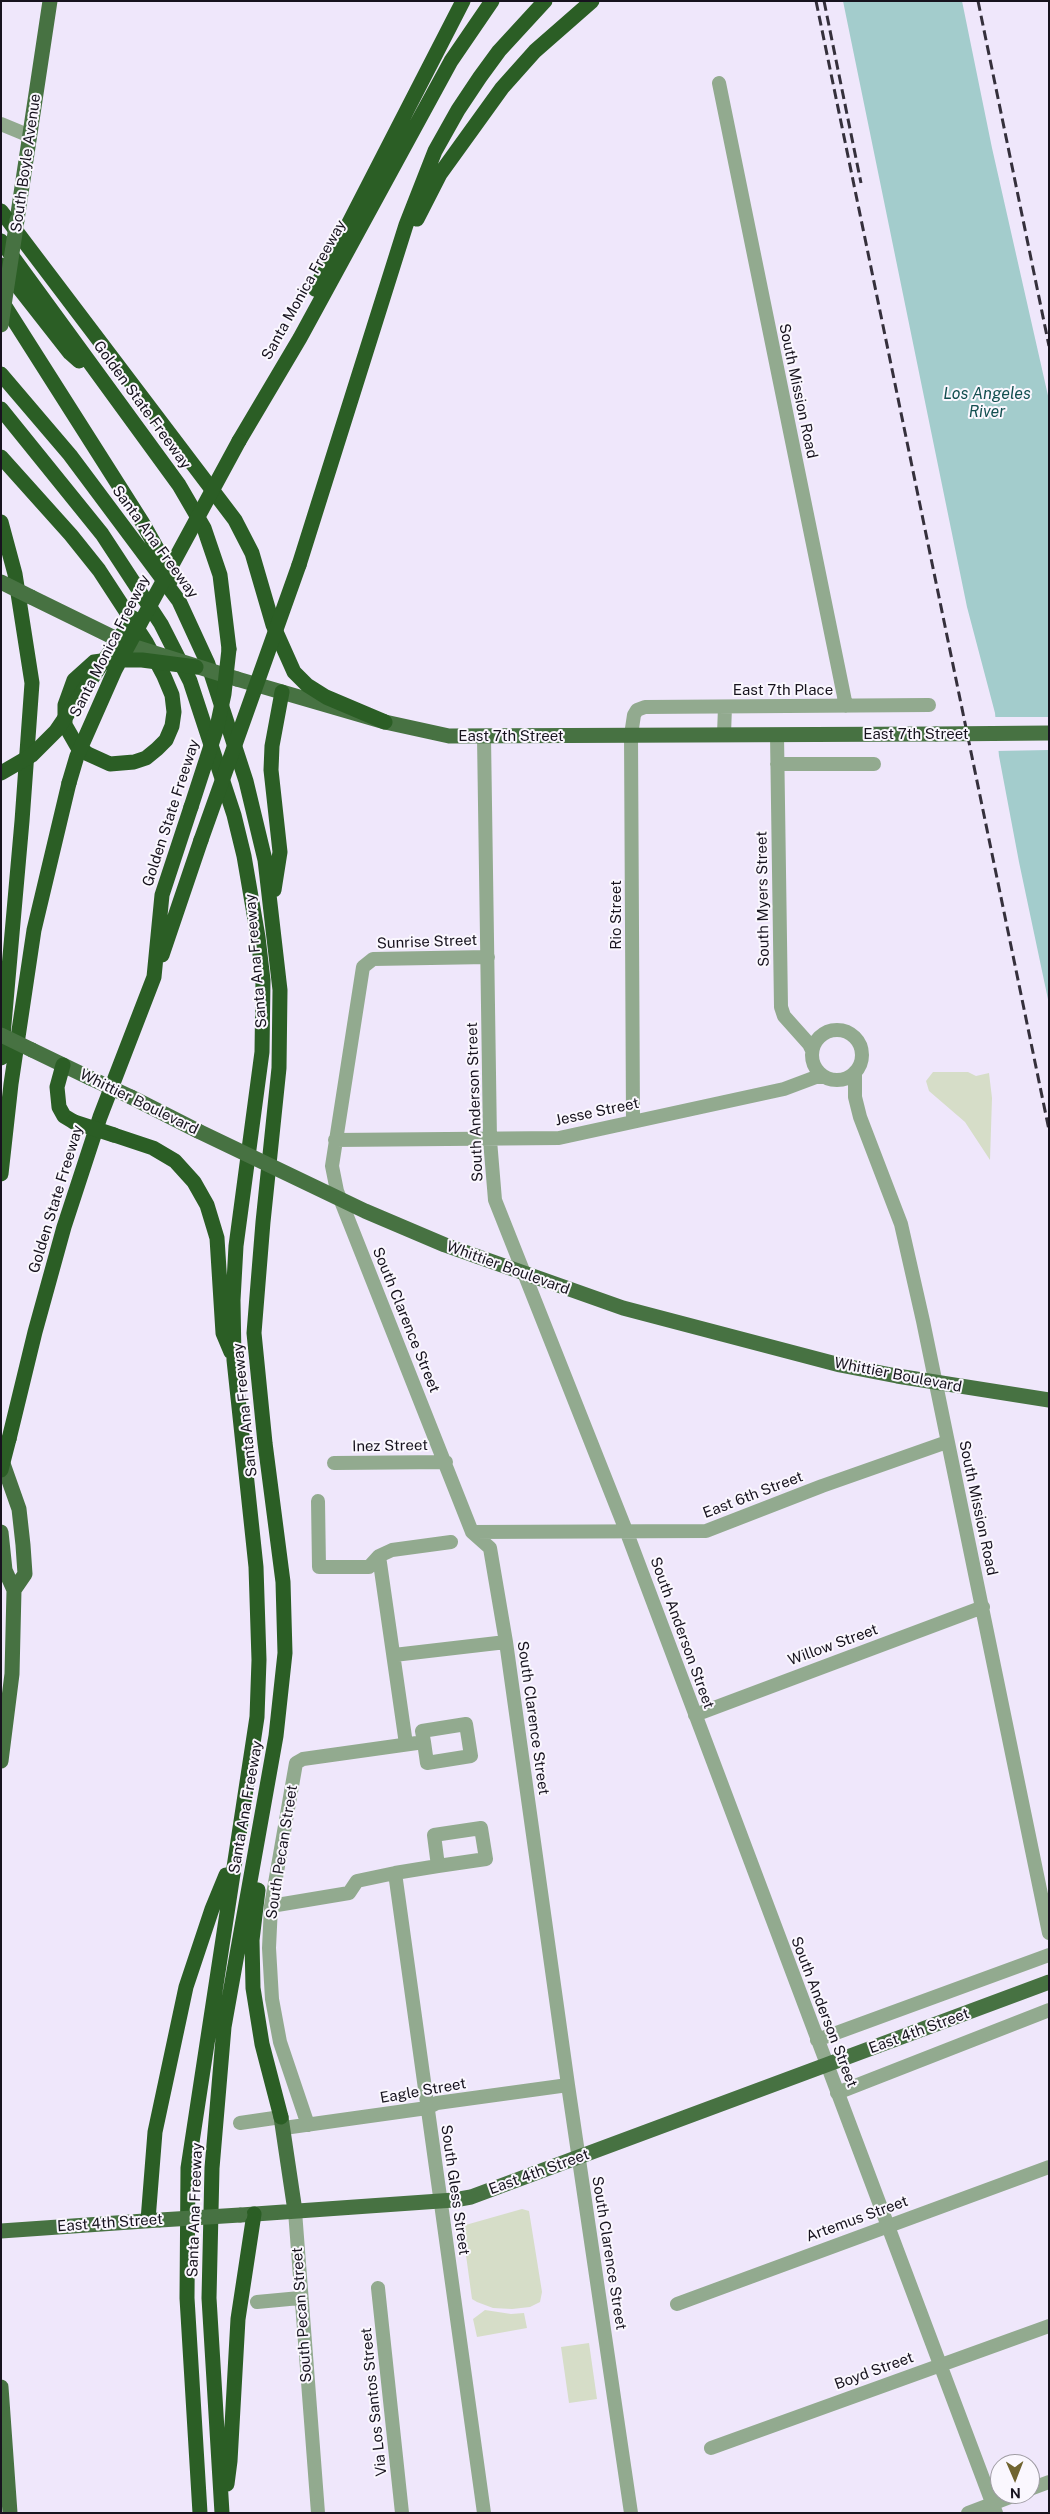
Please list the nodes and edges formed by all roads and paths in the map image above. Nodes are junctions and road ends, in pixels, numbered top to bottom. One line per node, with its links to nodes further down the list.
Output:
1 (50, 1): 8 (main road, South Boyle Avenue)
2 (463, 1): 17 (highway)
3 (492, 1): 17 (highway, Santa Monica Freeway)
4 (545, 1): 14 (highway)
5 (592, 1): 14 (highway)
6 (719, 82): 32 (street, South Mission Road)
7 (1, 124): 8 (street)
8 (30, 136): 15 (main road, South Boyle Avenue, bridge)
9 (1, 211): 35 (highway)
10 (1, 241): 19 (highway, Golden State Freeway)
11 (1, 265): 19 (highway)
12 (1, 300): 16 (highway)
13 (1, 312): 16 (highway)
14 (380, 313): 47 (highway, bridge)
15 (1, 325)
16 (20, 330): 28 (highway)
17 (278, 373): 23 (highway, Santa Monica Freeway, bridge)
18 (1, 374): 28 (highway, Santa Ana Freeway)
19 (106, 386): 47 (highway, Golden State Freeway, bridge)
20 (1, 409): 62 (highway, Santa Ana Freeway)
21 (1, 457): 29 (highway, bridge)
22 (1, 522): 27 (highway)
23 (177, 553): 43 (highway, bridge); 61 (highway, Santa Monica Freeway, bridge)
24 (1, 554): 27 (highway)
25 (1, 582): 27 (main road, East 7th Street, bridge)
26 (1, 589): 27 (main road, bridge)
27 (24, 595): 29 (main road, East 7th Street, bridge); 52 (highway)
28 (179, 600): 44 (highway, Santa Ana Freeway)
29 (196, 667): 30 (main road, East 7th Street, bridge)
30 (282, 692): 35 (main road, East 7th Street); 44 (highway)
31 (929, 705): 32 (street, East 7th Place)
32 (846, 706): 33 (street, East 7th Place)
33 (725, 707): 34 (street, East 7th Place); 37 (street)
34 (637, 710): 38 (street, Rio Street)
35 (385, 722): 40 (main road, East 7th Street)
36 (1049, 732): 39 (main road, East 7th Street, bridge)
37 (724, 734): 38 (main road, East 7th Street); 39 (main road, East 7th Street)
38 (631, 735): 40 (main road, East 7th Street); 58 (street, Rio Street)
39 (777, 735): 41 (street, South Myers Street)
40 (484, 738): 45 (street, South Anderson Street)
41 (777, 764): 42 (street); 48 (street, South Myers Street)
42 (874, 764)
43 (1, 773)
44 (271, 909): 80 (highway, Santa Ana Freeway)
45 (488, 957): 46 (street, Sunrise Street); 60 (street, South Anderson Street)
46 (368, 961): 59 (street, South Clarence Street)
47 (154, 977): 68 (highway, Golden State Freeway, bridge)
48 (796, 1028): 49 (street); 51 (street, South Myers Street)
49 (824, 1033): 51 (street); 54 (street)
50 (1, 1035): 53 (main road, Whittier Boulevard, bridge)
51 (812, 1057): 55 (street); 56 (street)
52 (1, 1058)
53 (63, 1065): 62 (highway, bridge); 63 (main road, Whittier Boulevard, bridge)
54 (855, 1072): 55 (street); 57 (street, South Mission Road)
55 (829, 1078): 56 (street, Jesse Street); 57 (street)
56 (801, 1083): 58 (street, Jesse Street)
57 (855, 1097): 64 (street, South Mission Road)
58 (633, 1121): 60 (street, Jesse Street)
59 (335, 1140): 60 (street, Jesse Street); 66 (street, South Clarence Street)
60 (490, 1140): 72 (street, South Anderson Street)
61 (1, 1174)
62 (234, 1360): 84 (highway, Santa Ana Freeway)
63 (1049, 1400)
64 (947, 1442): 72 (street, East 6th Street); 76 (street, South Mission Road)
65 (1, 1458): 75 (main road)
66 (446, 1462): 67 (street, Inez Street); 71 (street, South Clarence Street)
67 (334, 1463)
68 (1, 1470)
69 (318, 1501): 74 (street)
70 (1, 1532): 75 (main road)
71 (472, 1532): 72 (street, East 6th Street); 77 (street, South Clarence Street)
72 (627, 1533): 79 (street, South Anderson Street)
73 (451, 1542): 74 (street)
74 (379, 1556): 78 (street)
75 (14, 1590): 83 (main road)
76 (984, 1607): 79 (street, Willow Street); 88 (street, South Mission Road)
77 (506, 1642): 78 (street); 94 (street, South Clarence Street)
78 (394, 1655): 82 (street)
79 (695, 1715): 92 (street, South Anderson Street)
80 (276, 1736): 98 (highway); 119 (highway, Santa Ana Freeway)
81 (424, 1742): 82 (street, South Pecan Street)
82 (406, 1744): 87 (street, South Pecan Street)
83 (1, 1761)
84 (234, 1855): 105 (highway); 118 (highway, Santa Ana Freeway)
85 (438, 1866): 86 (street)
86 (395, 1873): 87 (street); 96 (street, South Gless Street)
87 (271, 1906): 99 (street, South Pecan Street)
88 (1049, 1933)
89 (1049, 1955): 92 (street, East 4th Street)
90 (1049, 1982): 93 (main road, East 4th Street)
91 (1049, 2010): 95 (street, East 4th Street)
92 (817, 2040): 93 (street, South Anderson Street)
93 (826, 2065): 95 (street, South Anderson Street); 100 (main road, East 4th Street)
94 (568, 2085): 96 (street, Eagle Street); 100 (street, South Clarence Street)
95 (837, 2092): 106 (street, South Anderson Street)
96 (427, 2108): 99 (street, Eagle Street); 102 (street, South Gless Street)
97 (240, 2123): 98 (street, Eagle Street)
98 (282, 2123): 99 (street, Eagle Street); 103 (main road, South Pecan Street)
99 (308, 2125)
100 (578, 2158): 102 (main road, East 4th Street); 123 (street, South Clarence Street)
101 (1049, 2167): 106 (street, Artemus Street)
102 (440, 2201): 103 (main road, East 4th Street); 122 (street, South Gless Street)
103 (295, 2210): 104 (main road, East 4th Street); 109 (street, South Pecan Street)
104 (247, 2214): 105 (main road, East 4th Street, bridge); 119 (highway)
105 (154, 2220): 107 (main road, East 4th Street)
106 (887, 2225): 111 (street, Artemus Street); 113 (street, South Anderson Street)
107 (1, 2231)
108 (378, 2288): 121 (street, Via Los Santos Street)
109 (300, 2298): 110 (street); 120 (street, South Pecan Street)
110 (257, 2302)
111 (677, 2304)
112 (1049, 2326): 113 (street, Boyd Street)
113 (939, 2364): 115 (street, Boyd Street); 116 (street, South Anderson Street)
114 (1, 2386): 117 (main road)
115 (711, 2448)
116 (994, 2508): 124 (street)
117 (10, 2513)
118 (200, 2513)
119 (222, 2513)
120 (318, 2513)
121 (402, 2513)
122 (484, 2513)
123 (631, 2513)
124 (968, 2513)

